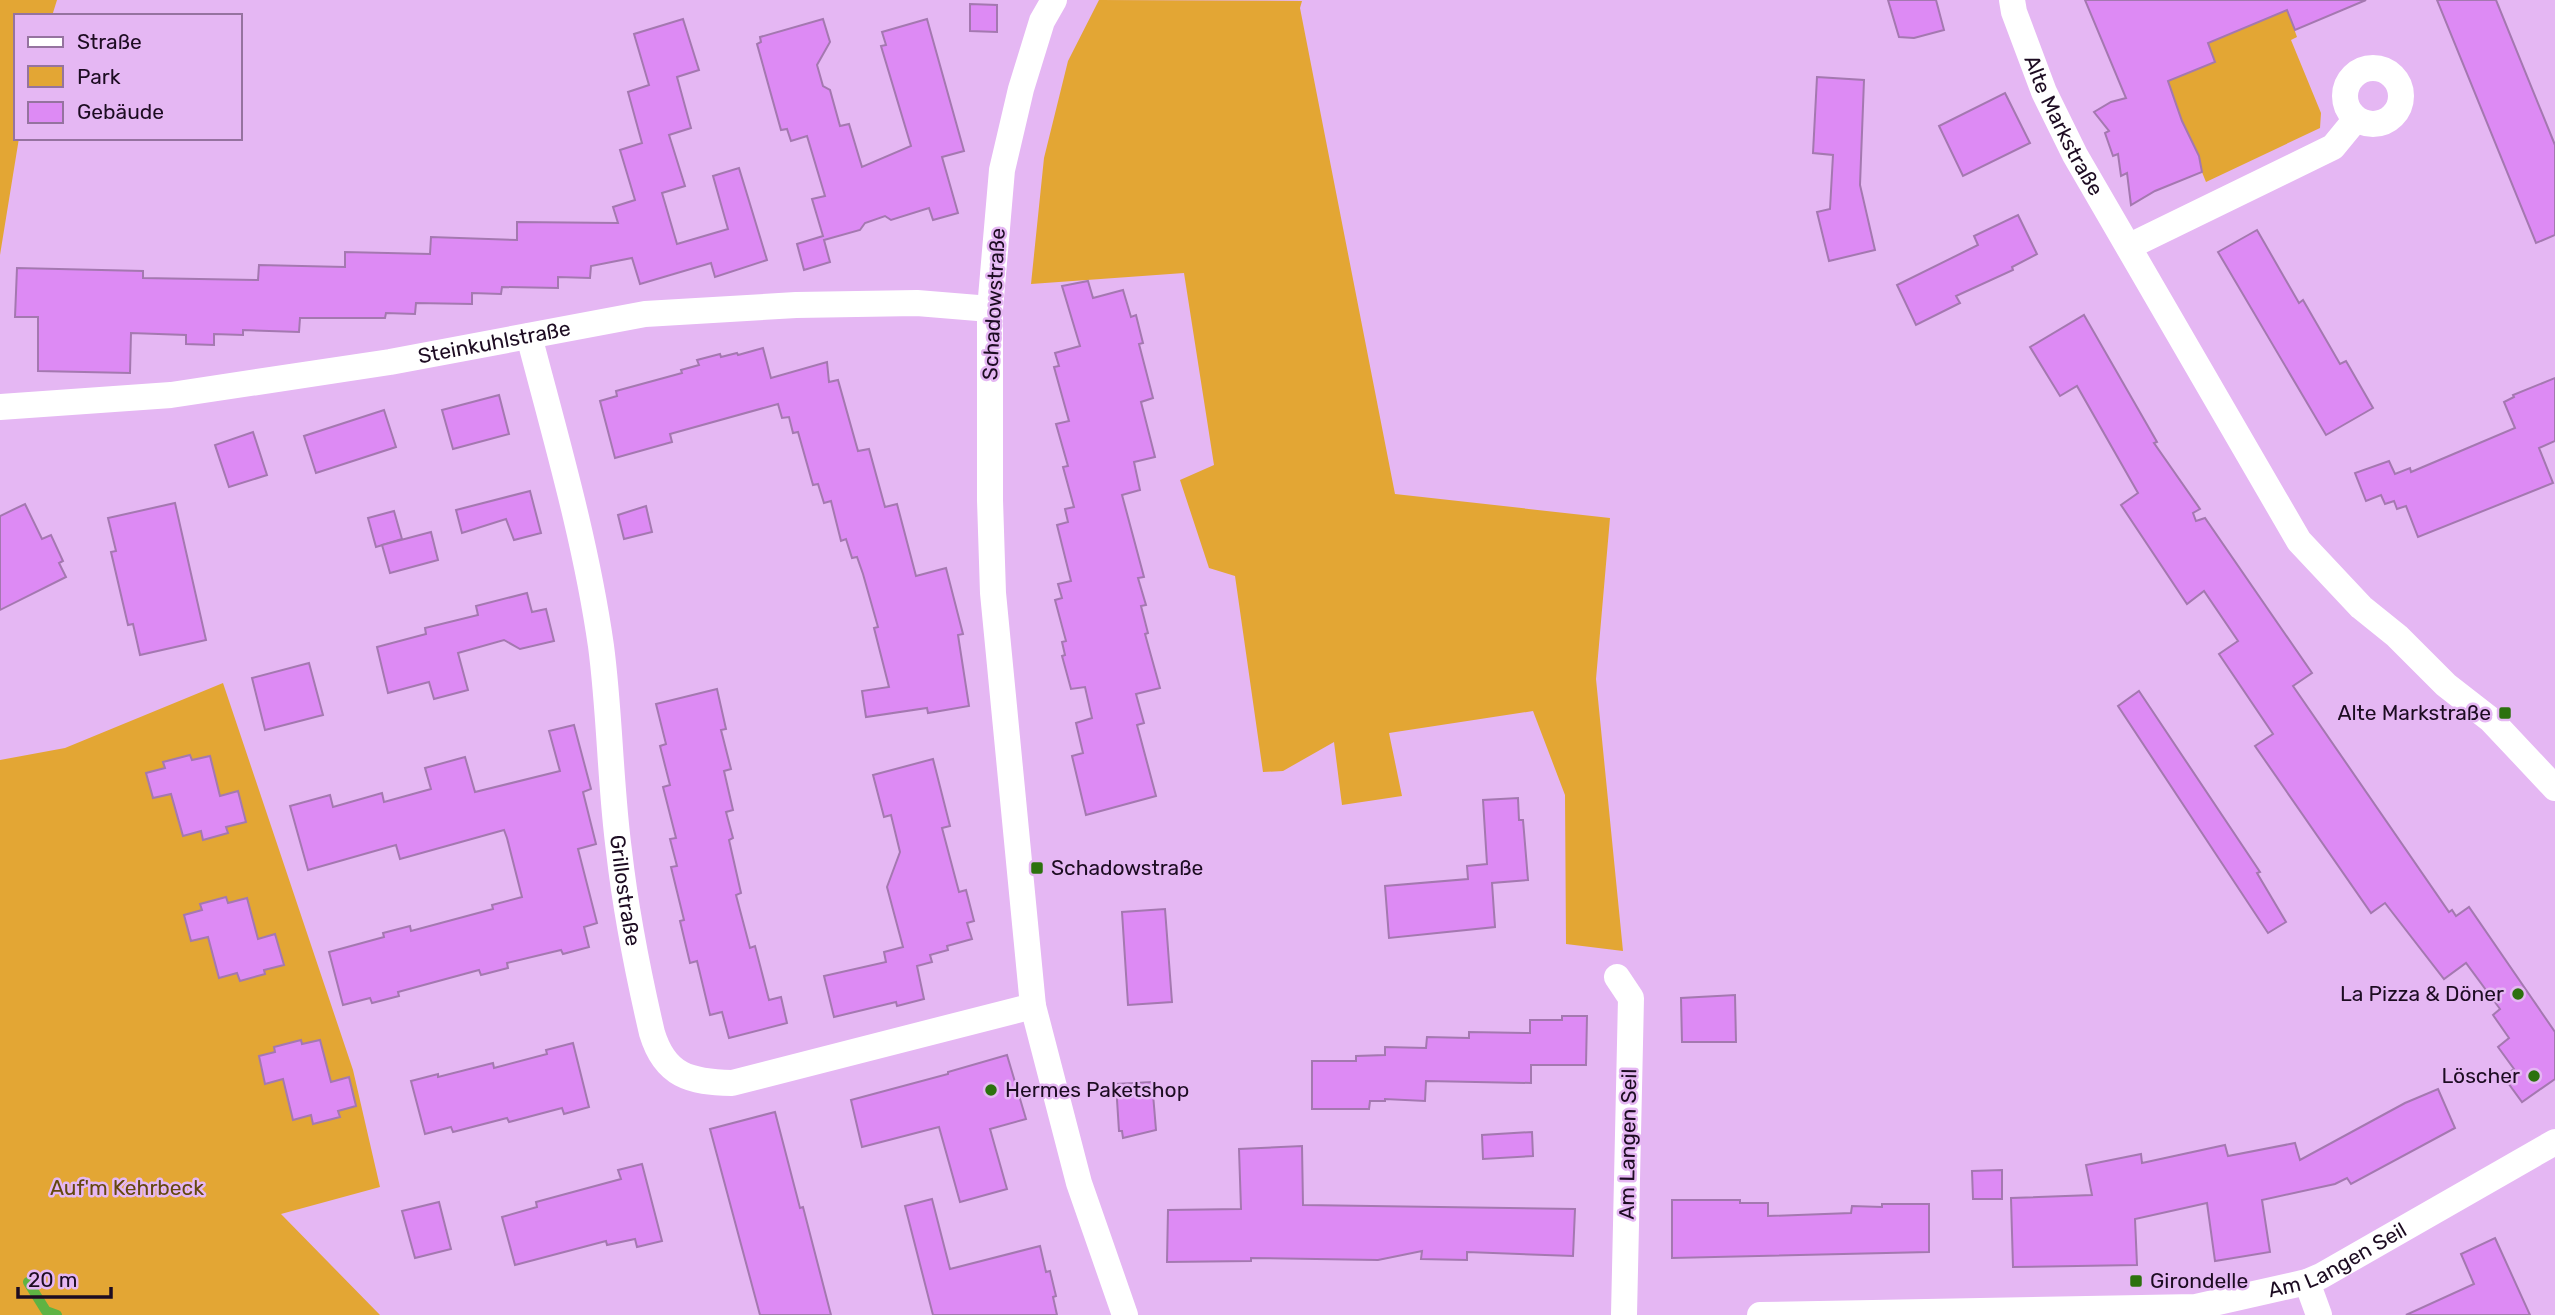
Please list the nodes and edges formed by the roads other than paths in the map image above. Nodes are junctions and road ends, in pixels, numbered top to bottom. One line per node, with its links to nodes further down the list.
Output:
1 (1054, 0): 5 (street, Schadowstraße)
2 (2012, 0): 4 (street, Alte Markstraße)
3 (2356, 119): 4 (street)
4 (2130, 246): 8 (street, Alte Markstraße)
5 (990, 309): 6 (street, Steinkuhlstraße); 10 (street, Schadowstraße)
6 (529, 336): 7 (street, Steinkuhlstraße); 10 (street, Grillostraße)
7 (0, 407)
8 (2555, 788)
9 (1617, 977): 14 (street, Am Langen Seil)
10 (1033, 1006): 13 (street, Schadowstraße)
11 (2555, 1142): 12 (street, Am Langen Seil)
12 (2307, 1282): 15 (street, Am Langen Seil); 16 (street)
13 (1125, 1315)
14 (1624, 1315)
15 (1760, 1315)
16 (2319, 1315)

